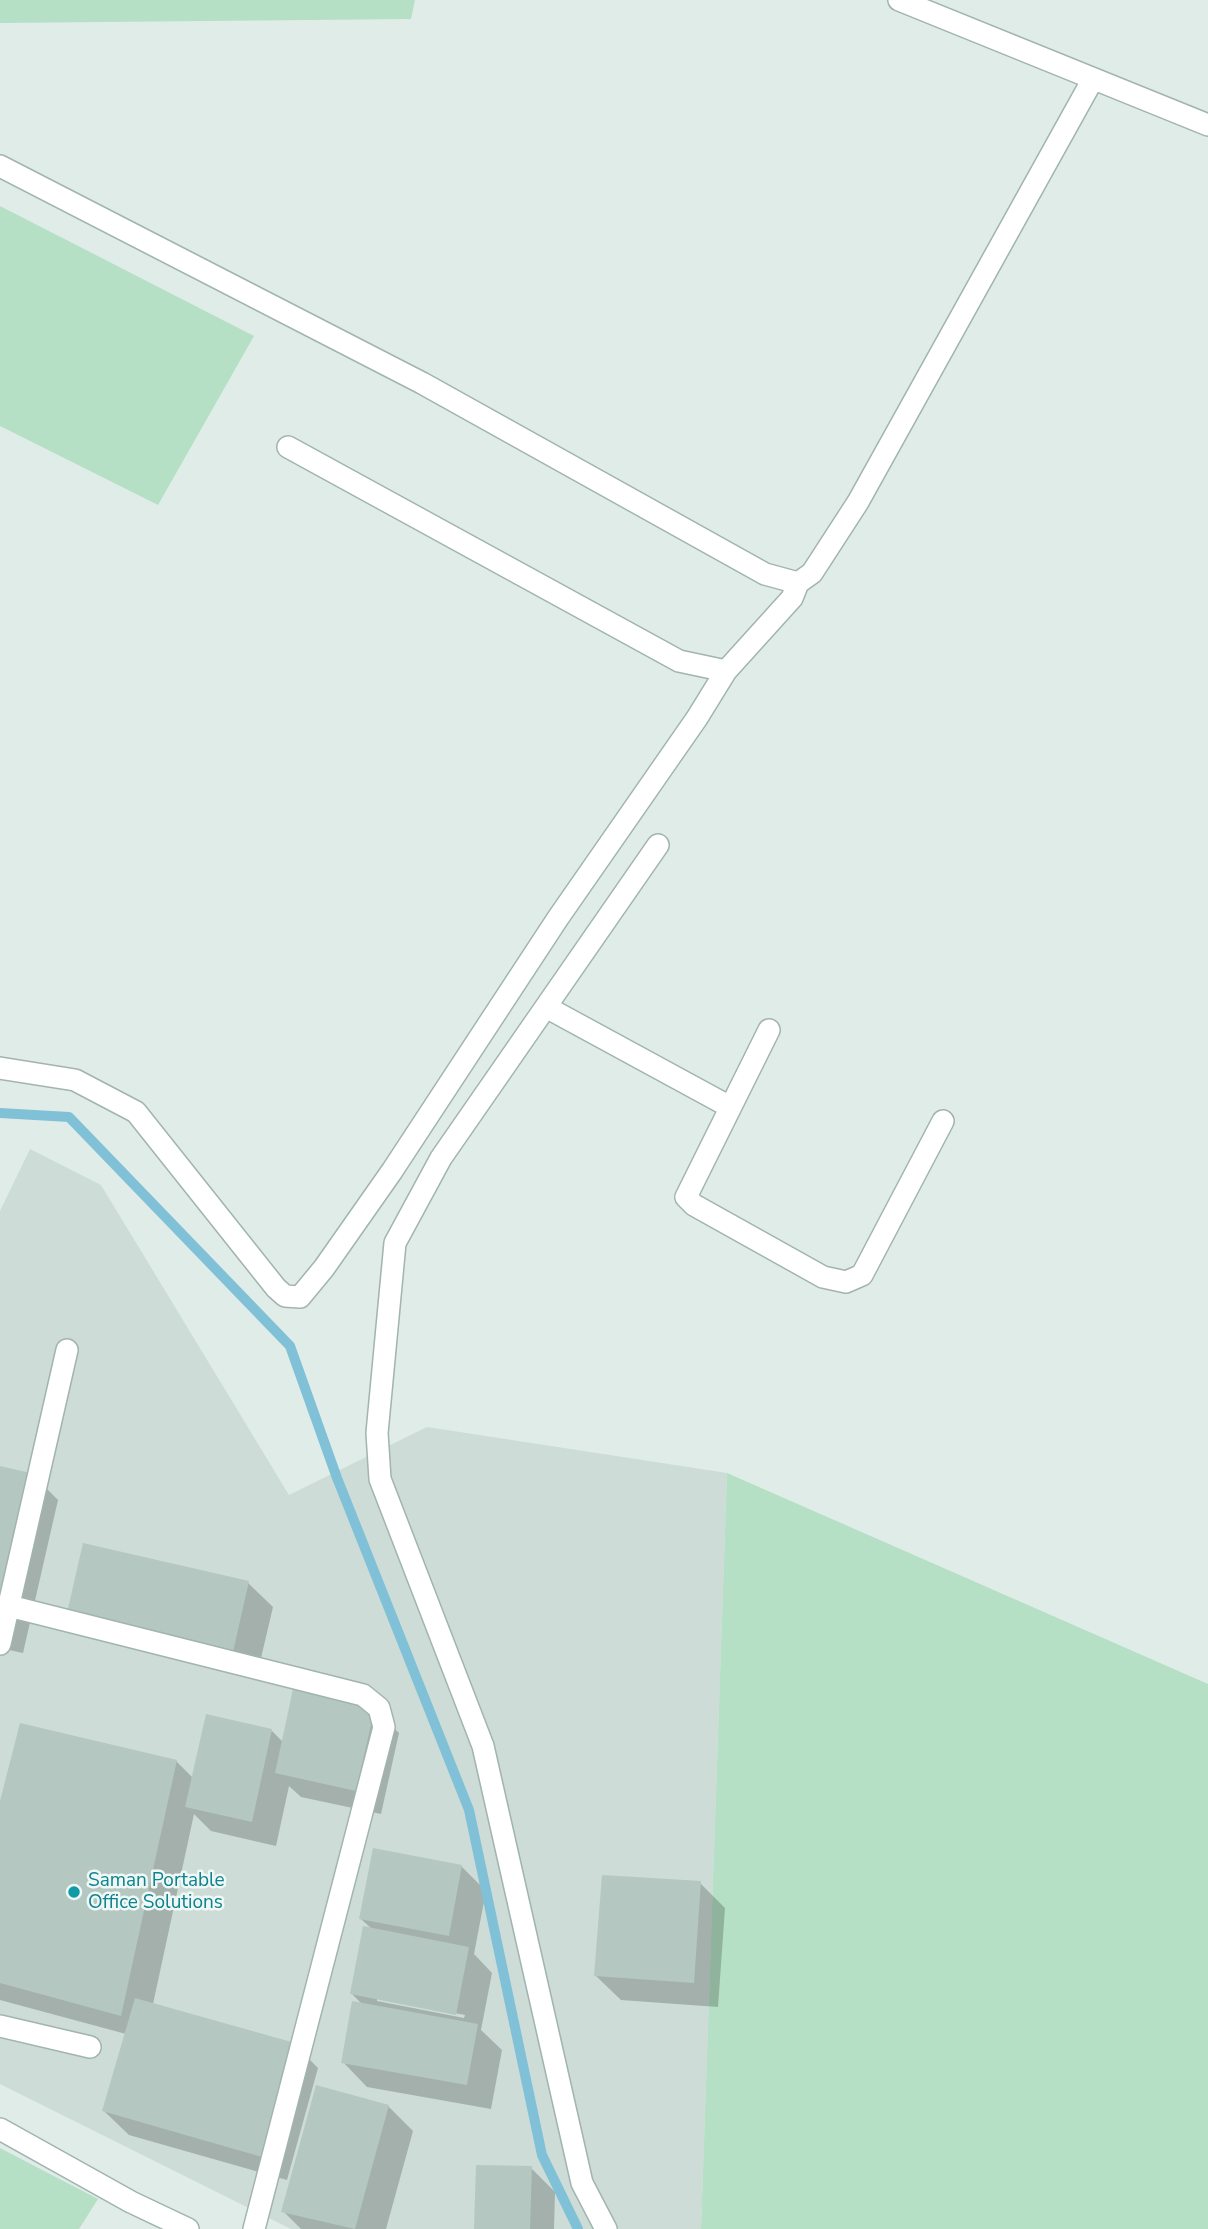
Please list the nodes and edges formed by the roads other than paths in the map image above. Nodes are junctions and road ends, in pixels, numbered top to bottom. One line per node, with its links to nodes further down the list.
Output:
1 (899, 0): 2 (street)
2 (1093, 79): 3 (street); 6 (street)
3 (1208, 125)
4 (0, 166): 6 (street)
5 (288, 447): 7 (street)
6 (798, 583): 7 (street)
7 (726, 671): 11 (street)
8 (659, 845): 9 (street)
9 (546, 1007): 12 (street); 22 (street)
10 (769, 1030): 12 (street)
11 (0, 1068)
12 (730, 1107): 13 (street)
13 (943, 1121)
14 (67, 1350): 15 (street)
15 (9, 1606): 16 (street); 21 (street)
16 (0, 1644)
17 (0, 2026): 18 (street)
18 (90, 2047)
19 (0, 2129): 20 (street)
20 (188, 2229)
21 (254, 2229)
22 (606, 2229)

